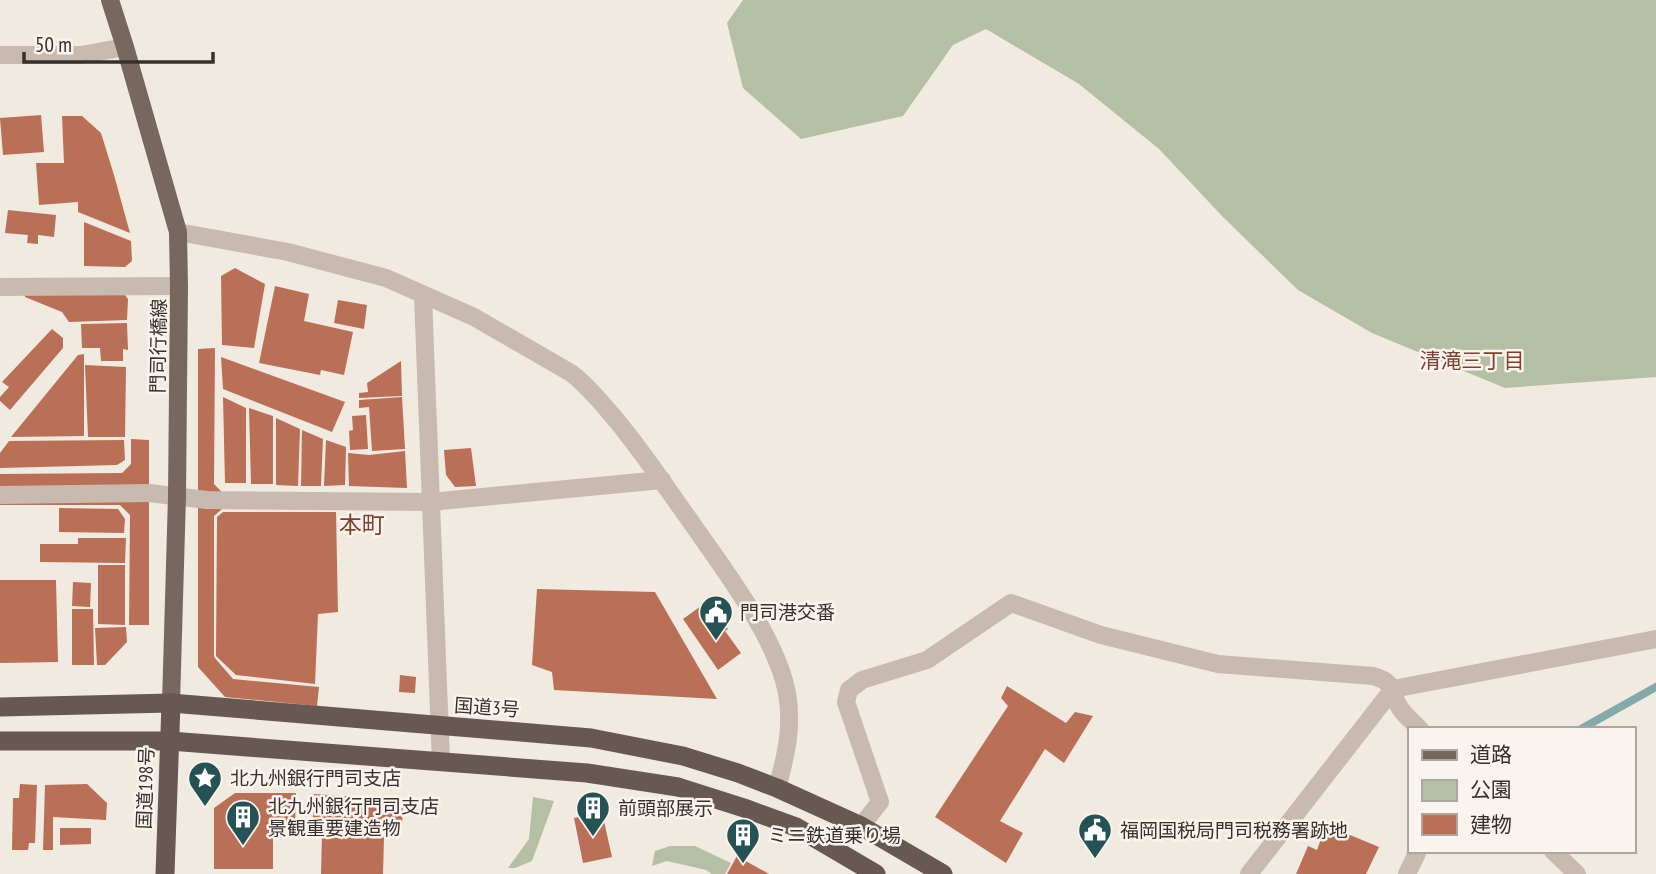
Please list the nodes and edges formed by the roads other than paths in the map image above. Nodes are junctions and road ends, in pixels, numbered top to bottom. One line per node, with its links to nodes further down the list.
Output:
1 (110, 0): 2 (main road, 門司行橋線)
2 (125, 47): 3 (street); 4 (main road, 門司行橋線)
3 (0, 55)
4 (177, 232): 5 (main road, 門司行橋線); 7 (street)
5 (179, 286): 6 (street); 10 (main road, 門司行橋線)
6 (0, 287)
7 (423, 296): 8 (street); 11 (street)
8 (662, 480): 11 (street); 21 (street)
9 (0, 495): 10 (street)
10 (177, 496): 11 (street); 14 (main road, 門司行橋線)
11 (430, 502): 16 (street)
12 (1656, 639): 13 (street)
13 (1393, 689): 17 (street); 22 (street); 28 (street)
14 (171, 703): 15 (highway, 国道3号); 16 (highway, 国道3号); 19 (highway, 国道198号)
15 (0, 707)
16 (439, 726): 20 (street); 21 (highway, 国道3号)
17 (1418, 727)
18 (0, 741): 19 (highway)
19 (170, 741): 20 (highway); 25 (highway, 国道198号)
20 (441, 762): 26 (highway)
21 (777, 788): 22 (highway, 国道3号)
22 (861, 826): 27 (highway, 国道3号)
23 (1417, 853): 29 (street)
24 (1555, 853): 30 (street)
25 (165, 874)
26 (876, 874)
27 (943, 874)
28 (1249, 874)
29 (1407, 874)
30 (1577, 874)

